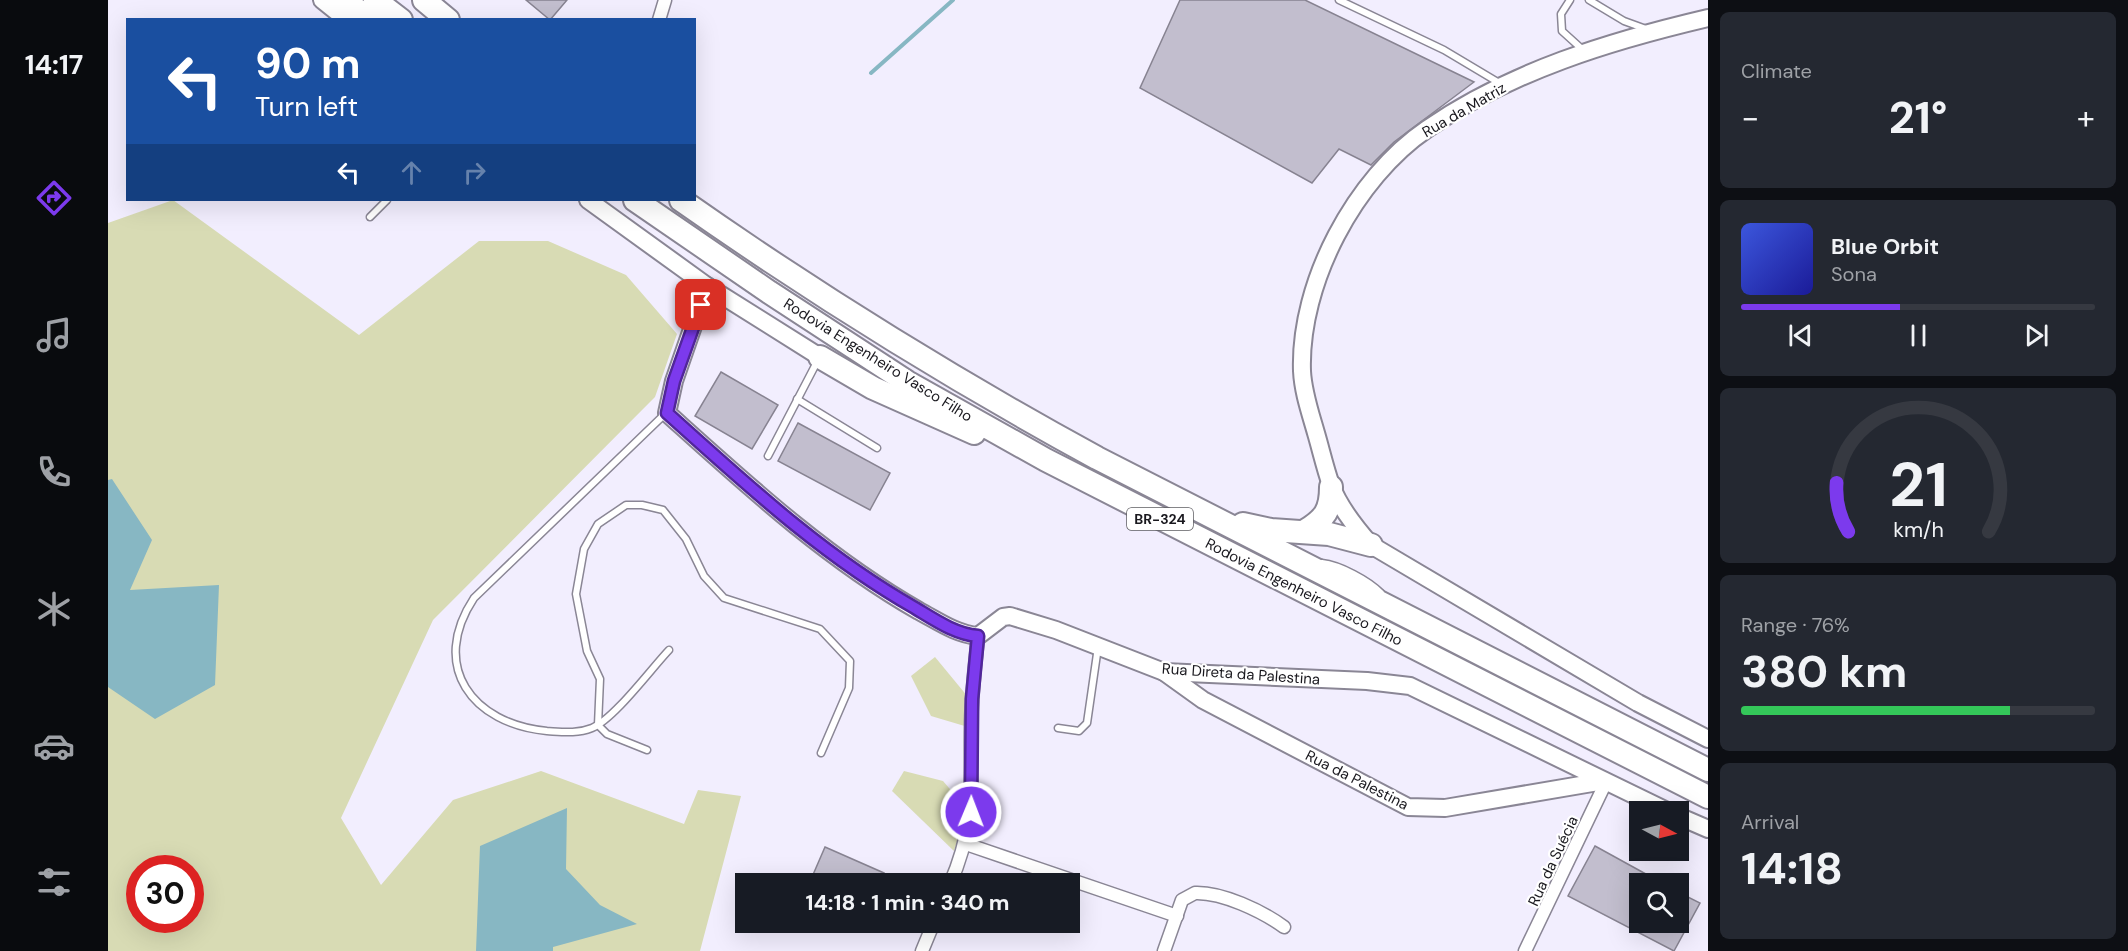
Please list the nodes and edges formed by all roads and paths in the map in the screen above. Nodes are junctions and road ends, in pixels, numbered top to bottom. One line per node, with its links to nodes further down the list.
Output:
1 (322, 0): 9 (main road)
2 (338, 0): 10 (highway)
3 (375, 0): 11 (highway)
4 (424, 0): 12 (highway)
5 (665, 0): 13 (street)
6 (1339, 0): 17 (lane)
7 (1570, 0): 16 (lane)
8 (1588, 0): 15 (lane)
9 (344, 18)
10 (373, 18)
11 (398, 18)
12 (446, 18)
13 (660, 18)
14 (1708, 18): 15 (main road, Rua da Matriz)
15 (1652, 31): 16 (main road, Rua da Matriz)
16 (1585, 51): 17 (main road, Rua da Matriz)
17 (1504, 86): 31 (main road, Rua da Matriz)
18 (386, 201): 22 (lane)
19 (589, 201): 23 (main road)
20 (636, 201): 29 (highway, Rodovia Engenheiro Vasco Filho / BR-324)
21 (682, 201): 30 (highway, Rodovia Engenheiro Vasco Filho / BR-324)
22 (370, 217)
23 (707, 286): 24 (main road); 26 (main road)
24 (820, 357): 25 (lane); 29 (highway)
25 (798, 399): 27 (lane); 28 (lane)
26 (667, 413): 34 (main road); 38 (lane)
27 (877, 448)
28 (768, 456)
29 (1046, 460): 45 (highway, Rodovia Engenheiro Vasco Filho / BR-324)
30 (1122, 471): 32 (highway); 43 (highway, Rodovia Engenheiro Vasco Filho / BR-324)
31 (1331, 487): 32 (highway); 33 (main road, Rua da Matriz)
32 (1305, 531): 33 (highway)
33 (1371, 545): 40 (main road)
34 (978, 636): 35 (main road, Rua Direta da Palestina); 49 (street)
35 (1098, 646): 37 (main road, Rua Direta da Palestina); 39 (lane)
36 (669, 650): 38 (lane)
37 (1164, 672): 44 (main road, Rua Direta da Palestina); 44 (main road, Rua da Palestina)
38 (598, 725): 41 (lane); 42 (lane)
39 (1058, 729)
40 (1708, 739)
41 (647, 750)
42 (821, 753)
43 (1708, 770)
44 (1605, 782): 46 (main road, Rua Direta da Palestina); 56 (street, Rua da Suécia)
45 (1708, 797)
46 (1646, 801)
47 (1689, 821): 48 (main road)
48 (1708, 829)
49 (966, 844): 50 (street); 51 (street)
50 (954, 873)
51 (1177, 916): 52 (street); 55 (street)
52 (1284, 927)
53 (929, 933): 54 (street)
54 (922, 951)
55 (1164, 951)
56 (1525, 951)

